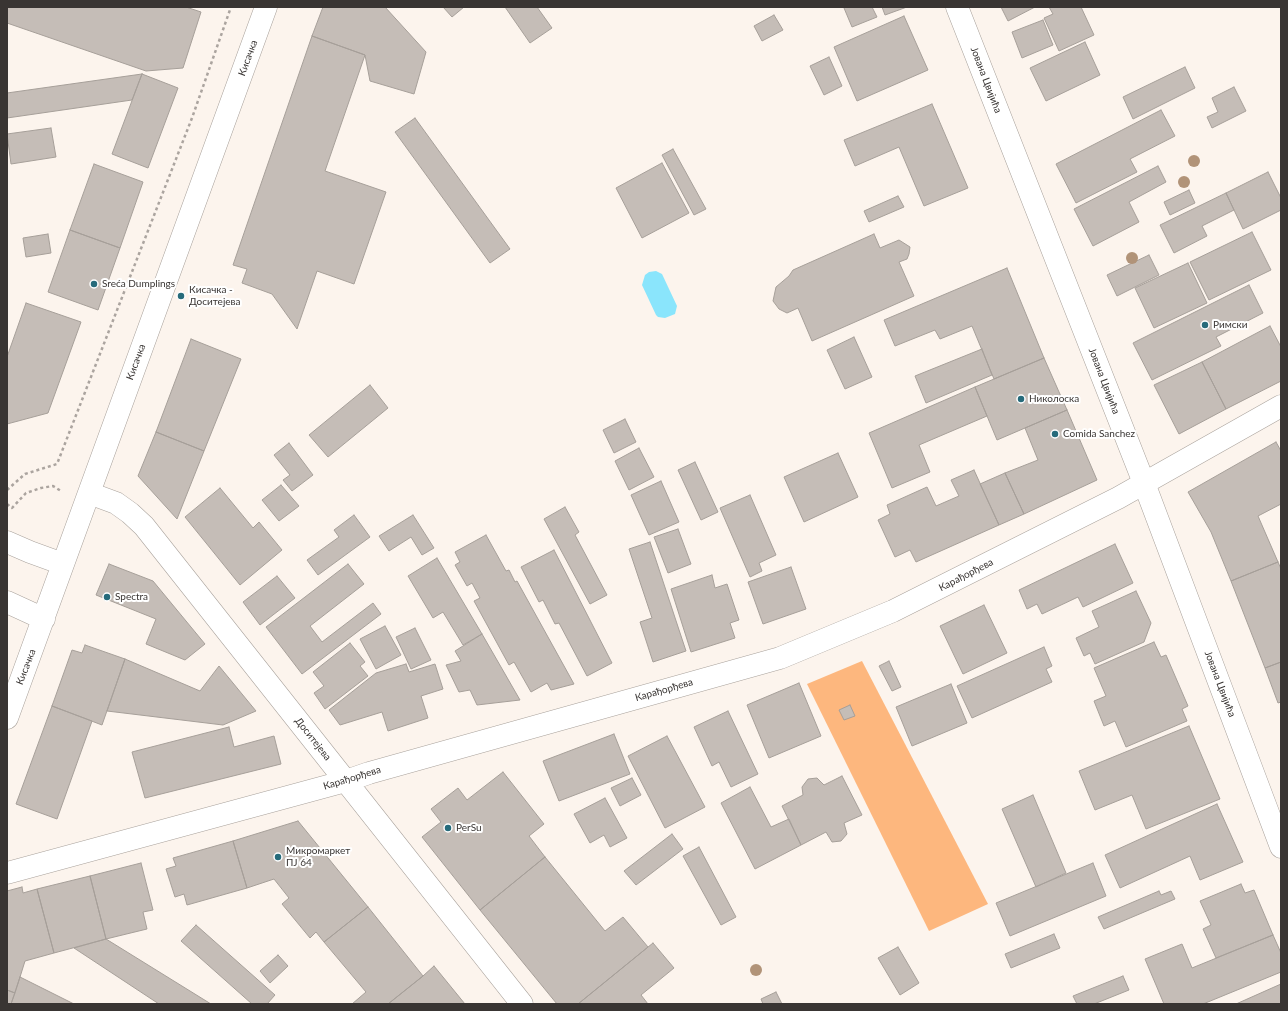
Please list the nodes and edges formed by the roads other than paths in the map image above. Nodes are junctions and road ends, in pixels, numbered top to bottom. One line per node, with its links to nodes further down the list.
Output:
1 (266, 7): 5 (street, Кисачка)
2 (957, 7): 4 (street, Јована Цвијића)
3 (1281, 406): 4 (street, Карађорђева)
4 (1144, 483): 11 (street, Карађорђева); 12 (street, Јована Цвијића)
5 (87, 498): 7 (street, Кисачка); 11 (street, Доситејева)
6 (7, 542): 7 (street)
7 (63, 564): 9 (street, Кисачка)
8 (7, 602): 9 (street)
9 (44, 619): 10 (street, Кисачка)
10 (7, 718)
11 (346, 781): 13 (street, Карађорђева); 14 (street, Доситејева)
12 (1281, 847)
13 (7, 873)
14 (522, 1004)

